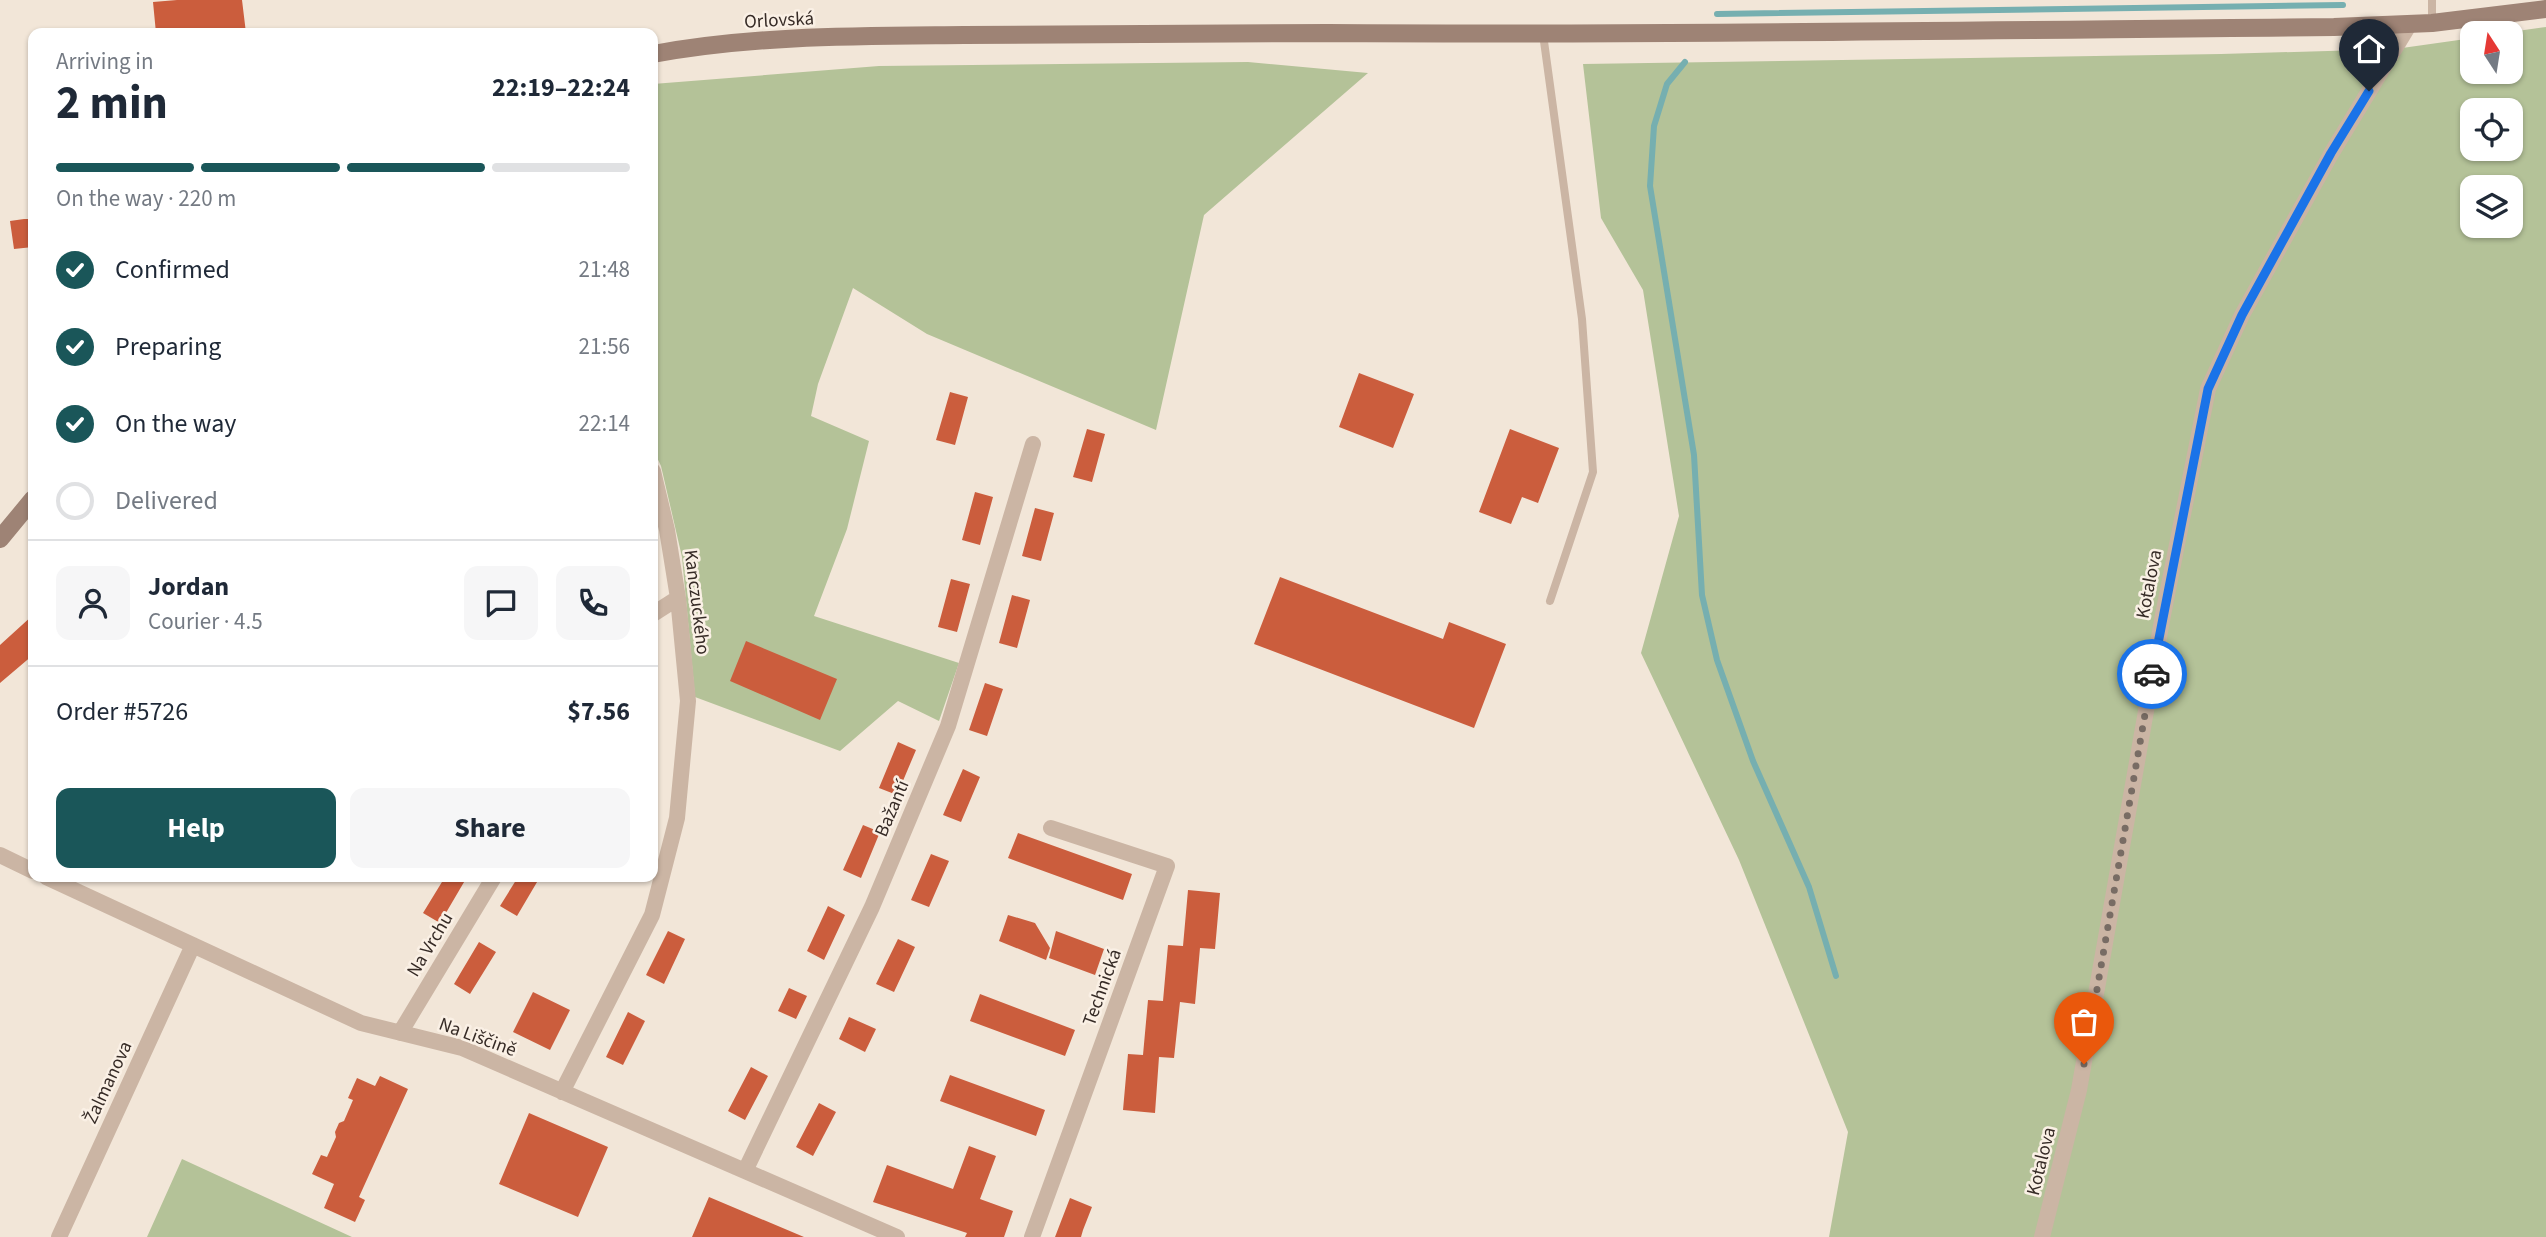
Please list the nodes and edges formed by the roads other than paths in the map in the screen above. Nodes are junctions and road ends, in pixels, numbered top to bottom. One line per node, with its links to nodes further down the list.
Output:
1 (2432, 0): 3 (lane)
2 (2546, 9): 3 (main road, Orlovská)
3 (2432, 23): 4 (main road, Orlovská)
4 (2409, 25): 5 (main road, Orlovská); 26 (street, Kotalova)
5 (1543, 34): 6 (main road, Orlovská); 12 (lane)
6 (658, 53)
7 (1033, 444): 22 (street, Bažantí)
8 (658, 492): 11 (street, Kanczuckého)
9 (28, 505): 10 (main road)
10 (0, 539)
11 (678, 598): 13 (street); 21 (street, Kanczuckého)
12 (1550, 601)
13 (658, 611)
14 (1051, 828): 25 (street, Technická)
15 (0, 855): 16 (street)
16 (28, 869)
17 (57, 882): 19 (street, Na Liščině)
18 (491, 882): 20 (street, Na Vrchu)
19 (193, 946): 20 (street, Na Liščině); 23 (street, Žalmanova)
20 (400, 1033): 21 (street, Na Liščině)
21 (562, 1092): 22 (street, Na Liščině)
22 (745, 1171): 24 (street, Na Liščině)
23 (59, 1237)
24 (897, 1237)
25 (1032, 1237)
26 (2042, 1237)

